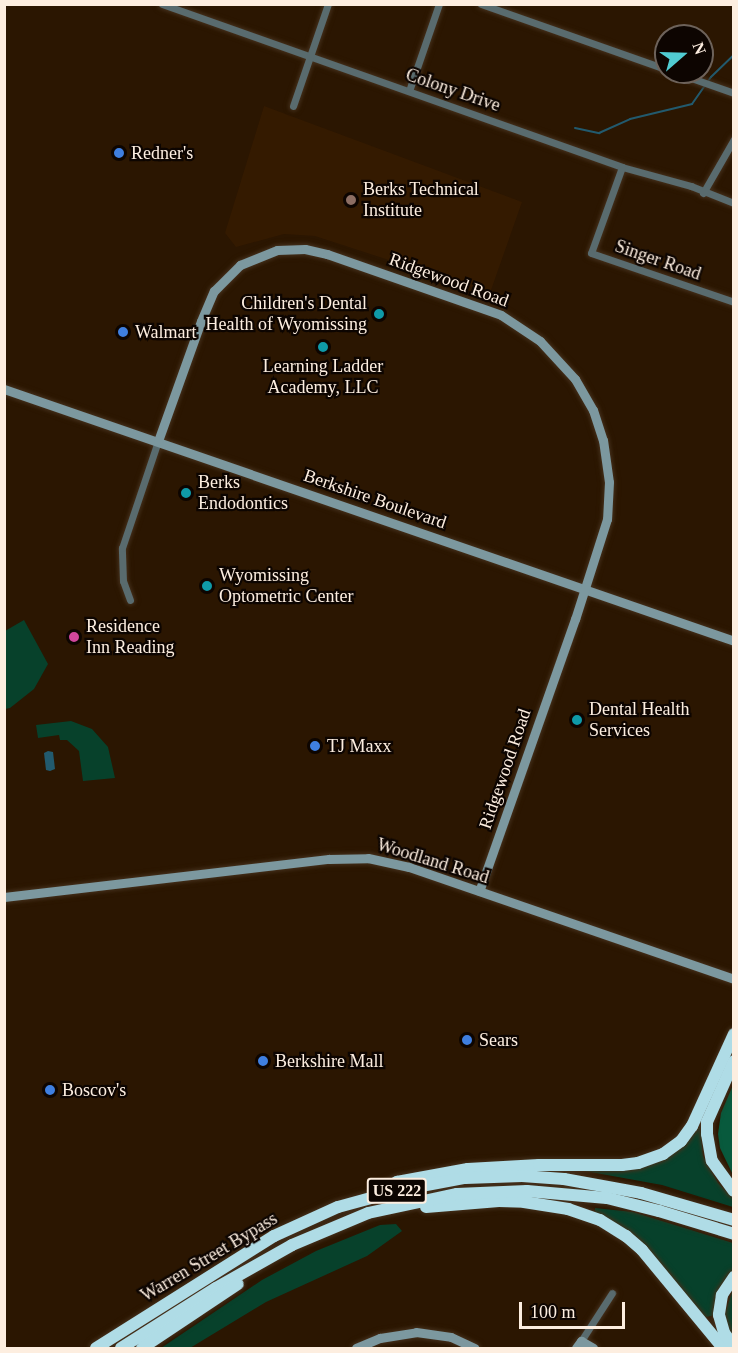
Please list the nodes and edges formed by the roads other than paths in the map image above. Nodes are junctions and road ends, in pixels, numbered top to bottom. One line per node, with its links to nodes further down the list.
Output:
1 (162, 4): 5 (street, Colony Drive)
2 (328, 4): 5 (street)
3 (439, 4): 8 (street)
4 (481, 4): 6 (street)
5 (310, 57): 8 (street, Colony Drive); 10 (street)
6 (654, 65)
7 (708, 84): 9 (street)
8 (409, 91): 12 (street, Colony Drive)
9 (734, 93)
10 (293, 106)
11 (734, 139): 13 (street)
12 (622, 167): 13 (street, Colony Drive); 15 (street, Singer Road)
13 (703, 193): 14 (street, Colony Drive)
14 (734, 203)
15 (734, 302)
16 (4, 389): 17 (main road, Berkshire Boulevard)
17 (158, 441): 18 (main road, Berkshire Boulevard); 18 (main road, Ridgewood Road); 19 (street)
18 (585, 590): 20 (main road, Berkshire Boulevard); 21 (main road, Ridgewood Road)
19 (130, 600)
20 (734, 641)
21 (479, 891): 22 (main road, Woodland Road); 23 (main road, Woodland Road)
22 (4, 897)
23 (734, 979)
24 (734, 1034): 27 (highway)
25 (734, 1061): 26 (highway)
26 (734, 1191)
27 (338, 1207): 29 (highway, Warren Street Bypass / US 222); 36 (highway, Warren Street Bypass / US 222)
28 (368, 1213): 30 (highway, Warren Street Bypass / US 222); 31 (highway, Warren Street Bypass / US 222); 42 (highway)
29 (734, 1220)
30 (734, 1234)
31 (292, 1245): 37 (highway, Warren Street Bypass / US 222); 38 (highway)
32 (734, 1277): 35 (highway)
33 (612, 1293): 34 (street)
34 (578, 1345): 41 (main road)
35 (734, 1346)
36 (96, 1348)
37 (121, 1348)
38 (142, 1348)
39 (356, 1348): 40 (main road)
40 (475, 1348)
41 (593, 1348)
42 (723, 1348)

